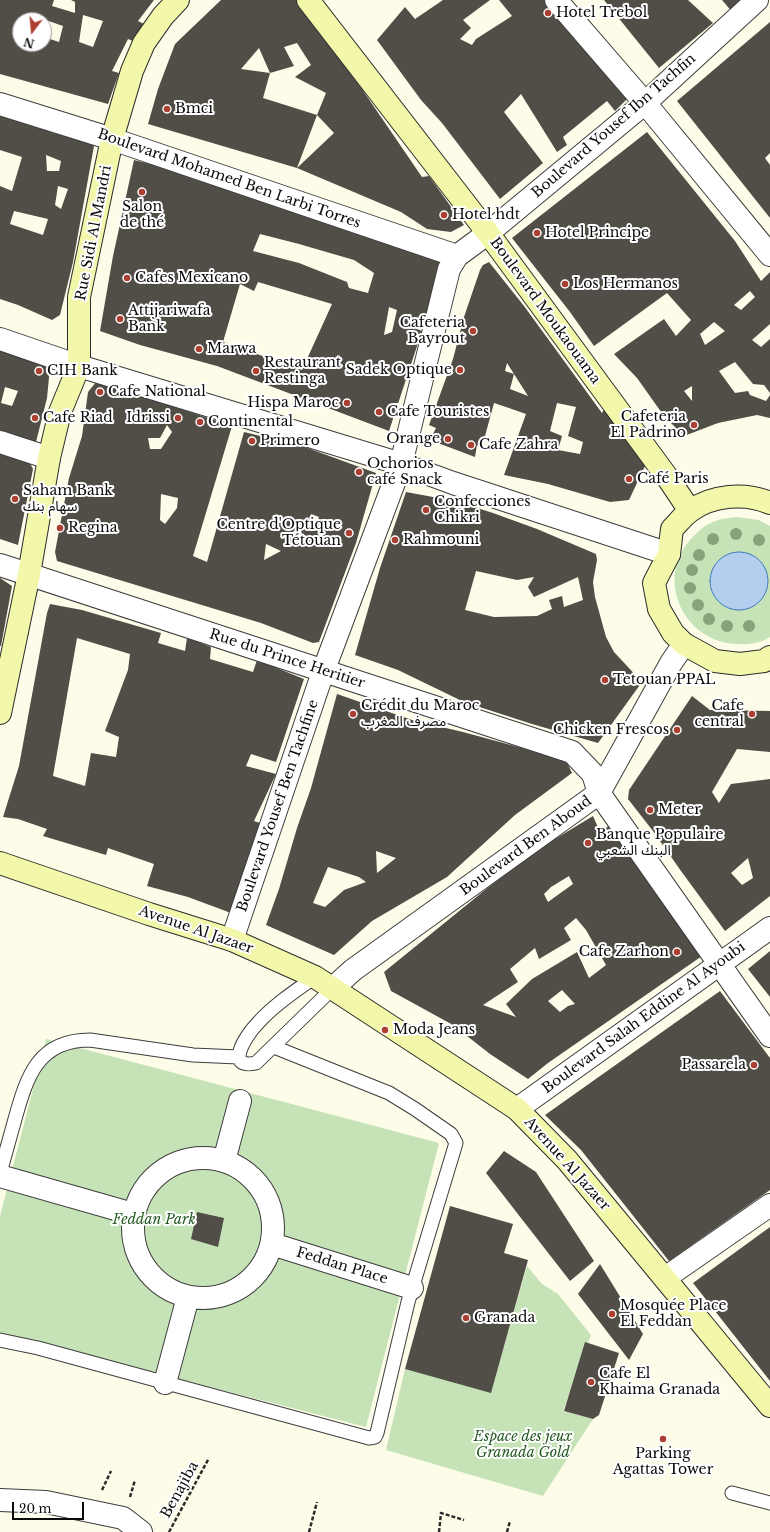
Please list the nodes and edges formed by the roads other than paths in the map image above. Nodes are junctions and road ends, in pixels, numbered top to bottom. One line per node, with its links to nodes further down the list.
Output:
1 (178, 0): 7 (main road, Rue Sidi Al Mandri)
2 (308, 0): 8 (main road, Boulevard Moukaouama)
3 (556, 0): 5 (street)
4 (757, 0): 5 (street, Boulevard Yousef Ibn Tachfin)
5 (645, 103): 8 (street, Boulevard Yousef Ibn Tachfin); 9 (street)
6 (0, 104): 7 (street, Boulevard Mohamed Ben Larbi Torres)
7 (112, 139): 10 (street, Boulevard Mohamed Ben Larbi Torres); 12 (main road, Rue Sidi Al Mandri)
8 (488, 233): 10 (street, Boulevard Yousef Ibn Tachfin); 17 (main road, Boulevard Moukaouama)
9 (770, 255)
10 (457, 256): 15 (street, Boulevard Yousef Ben Tachfine)
11 (0, 339): 12 (street)
12 (78, 366): 14 (main road, Rue Sidi Al Mandri); 15 (street)
13 (0, 442): 14 (street)
14 (49, 458): 20 (main road, Rue Sidi Al Mandri)
15 (401, 464): 18 (street); 23 (street, Boulevard Yousef Ben Tachfine)
16 (770, 503): 17 (main road)
17 (690, 511): 18 (main road)
18 (669, 554): 21 (main road)
19 (0, 565): 20 (street, Rue du Prince Heritier)
20 (29, 574): 23 (street, Rue du Prince Heritier); 24 (main road, Rue Sidi Al Mandri)
21 (684, 644): 22 (main road); 25 (street, Boulevard Ben Aboud)
22 (770, 658)
23 (324, 672): 25 (street, Rue du Prince Heritier); 28 (street, Boulevard Yousef Ben Tachfine)
24 (0, 713)
25 (599, 794): 29 (street, Rue du Prince Heritier); 30 (street, Boulevard Ben Aboud)
26 (0, 862): 28 (main road, Avenue Al Jazaer)
27 (770, 928): 29 (street, Boulevard Salah Eddine Al Ayoubi)
28 (232, 940): 30 (main road, Avenue Al Jazaer)
29 (719, 965): 31 (street, Rue du Prince Heritier); 35 (street, Boulevard Salah Eddine Al Ayoubi)
30 (323, 983): 32 (lane); 33 (lane); 35 (main road, Avenue Al Jazaer)
31 (770, 1036)
32 (274, 1047): 33 (lane); 43 (lane)
33 (238, 1057): 37 (lane)
34 (240, 1101): 36 (street)
35 (517, 1109): 42 (main road, Avenue Al Jazaer)
36 (224, 1161): 40 (street); 41 (street)
37 (0, 1173)
38 (0, 1176): 40 (street)
39 (770, 1205): 42 (street)
40 (133, 1214): 44 (street)
41 (272, 1244): 43 (street, Feddan Place); 44 (street)
42 (665, 1278): 47 (main road, Avenue Al Jazaer)
43 (412, 1288): 46 (lane)
44 (188, 1297): 46 (street)
45 (0, 1340): 46 (lane)
46 (165, 1383)
47 (770, 1406)
48 (732, 1493): 50 (lane)
49 (0, 1500): 51 (street)
50 (770, 1503)
51 (142, 1532)

